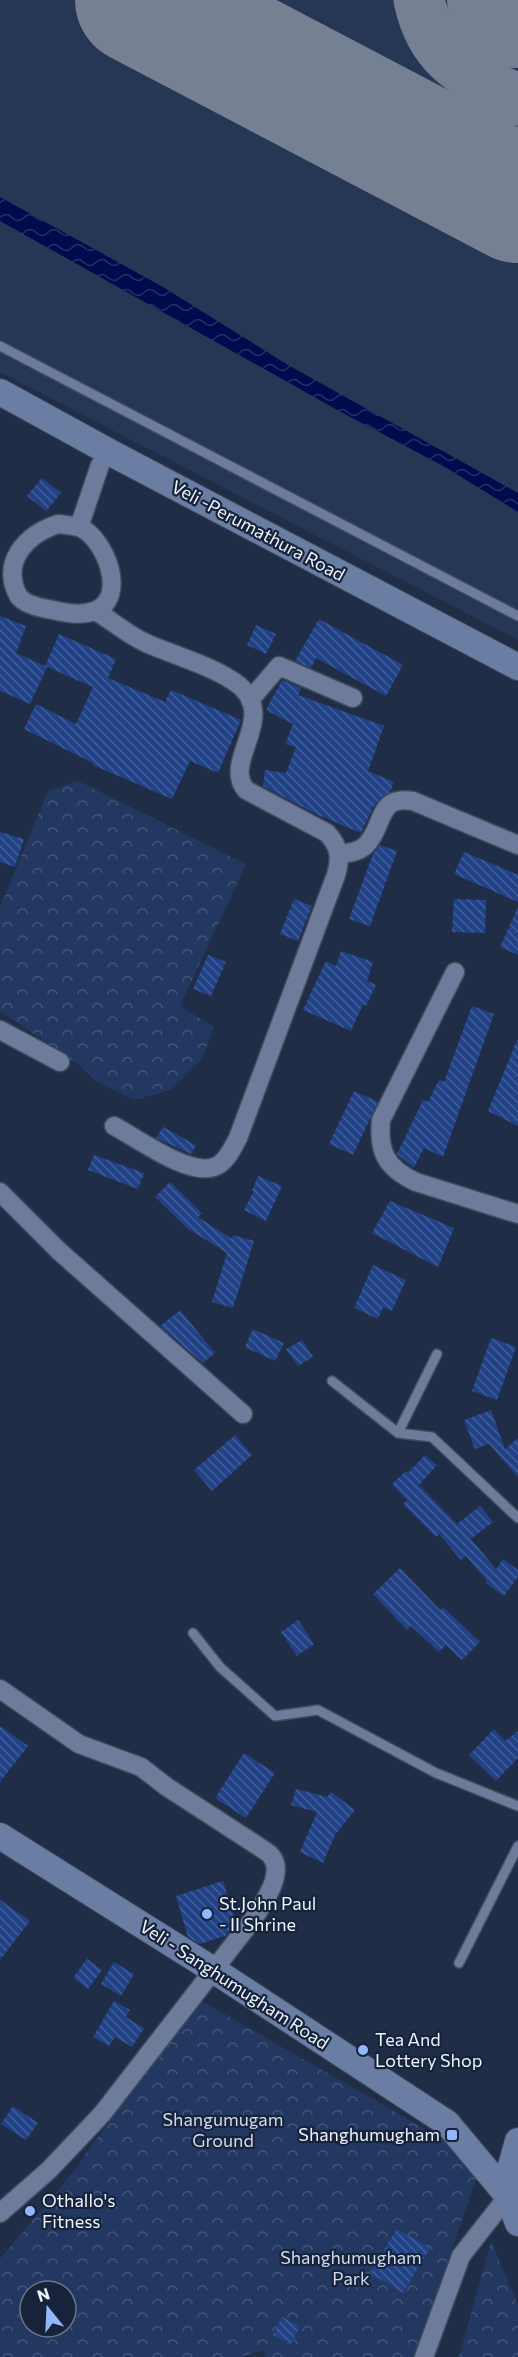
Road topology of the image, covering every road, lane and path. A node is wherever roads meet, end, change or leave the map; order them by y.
1 (0, 346) edge
2 (0, 392) edge
3 (0, 410) edge
4 (100, 465) junction
5 (79, 527) junction
6 (3, 575) edge
7 (96, 611) junction
8 (518, 616) edge
9 (518, 667) edge
10 (518, 683) edge
11 (353, 698) dead end
12 (250, 700) junction
13 (518, 844) edge
14 (343, 849) junction
15 (455, 972) dead end
16 (0, 1030) edge
17 (60, 1062) dead end
18 (114, 1126) dead end
19 (0, 1192) edge
20 (518, 1214) edge
21 (436, 1354) dead end
22 (332, 1381) dead end
23 (243, 1414) dead end
24 (398, 1433) junction
25 (518, 1518) edge
26 (193, 1633) dead end
27 (0, 1689) edge
28 (518, 1806) edge
29 (0, 1836) edge
30 (518, 1846) edge
31 (459, 1963) dead end
32 (215, 1971) junction
33 (518, 2141) edge
34 (513, 2194) edge
35 (0, 2213) edge
36 (518, 2223) edge
37 (424, 2357) edge

1 - 8 lane
2 - 9 main road, Veli -Perumathura Road
3 - 4 main road
4 - 5 street
4 - 10 main road
5 - 6 street
5 - 7 street
6 - 7 street
7 - 12 street
11 - 12 street
12 - 14 street
13 - 14 street
14 - 18 street
15 - 20 street
16 - 17 street
19 - 23 street
21 - 24 lane
22 - 24 lane
24 - 25 lane
26 - 28 lane
27 - 32 street
29 - 32 main road, Veli - Sanghumugham Road
30 - 31 lane
32 - 34 main road, Veli - Sanghumugham Road
32 - 35 street
33 - 34 main road
34 - 36 main road
34 - 37 street

